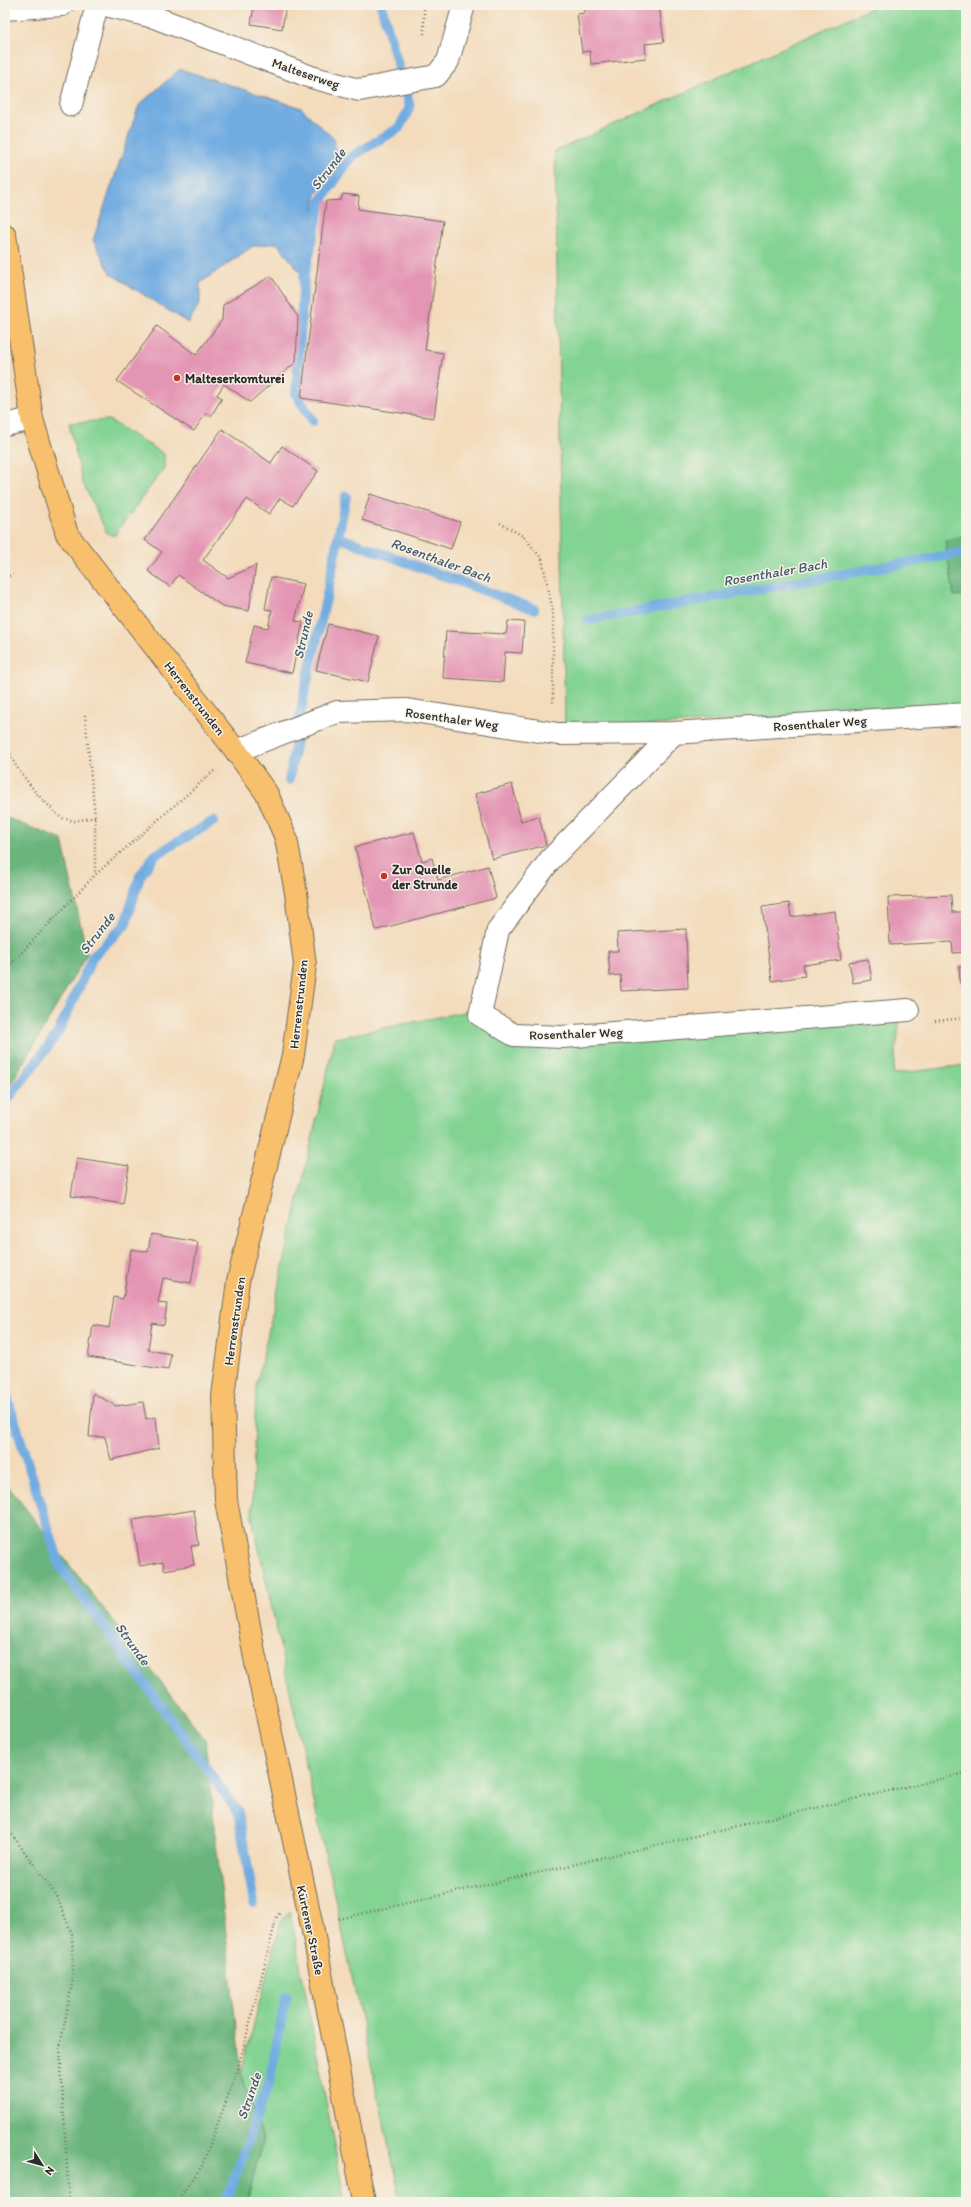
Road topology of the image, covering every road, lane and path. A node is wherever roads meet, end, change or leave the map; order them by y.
1 (62, 5) edge
2 (98, 5) edge
3 (106, 5) edge
4 (464, 5) edge
5 (5, 8) edge
6 (71, 105) dead end
7 (5, 235) edge
8 (32, 419) junction
9 (5, 425) edge
10 (500, 523) dead end
11 (13, 576) dead end
12 (5, 577) edge
13 (966, 714) edge
14 (85, 716) dead end
15 (674, 733) junction
16 (554, 734) junction
17 (5, 743) edge
18 (236, 752) junction
19 (95, 817) junction
20 (95, 875) junction
21 (11, 961) junction
22 (5, 970) edge
23 (5, 983) edge
24 (908, 1010) dead end
25 (255, 1658) joint
26 (966, 1773) edge
27 (5, 1825) edge
28 (303, 1890) junction
29 (312, 1926) junction
30 (69, 2202) edge
31 (176, 2202) edge
32 (364, 2202) edge

1 - 5 street
2 - 6 street
3 - 4 street, Malteserweg
7 - 8 main road, Herrenstrunden
8 - 9 street
8 - 18 main road, Herrenstrunden
10 - 16 path
11 - 12 path
13 - 15 street, Rosenthaler Weg
14 - 19 path
15 - 16 street, Rosenthaler Weg
15 - 24 street, Rosenthaler Weg
16 - 18 street, Rosenthaler Weg
17 - 19 path
18 - 20 path
18 - 25 main road, Herrenstrunden
19 - 20 path
20 - 21 path
21 - 22 path
21 - 23 path
25 - 28 main road, Kürtener Straße
26 - 29 path
27 - 30 path
28 - 29 main road, Kürtener Straße
28 - 31 path
29 - 32 main road, Kürtener Straße

